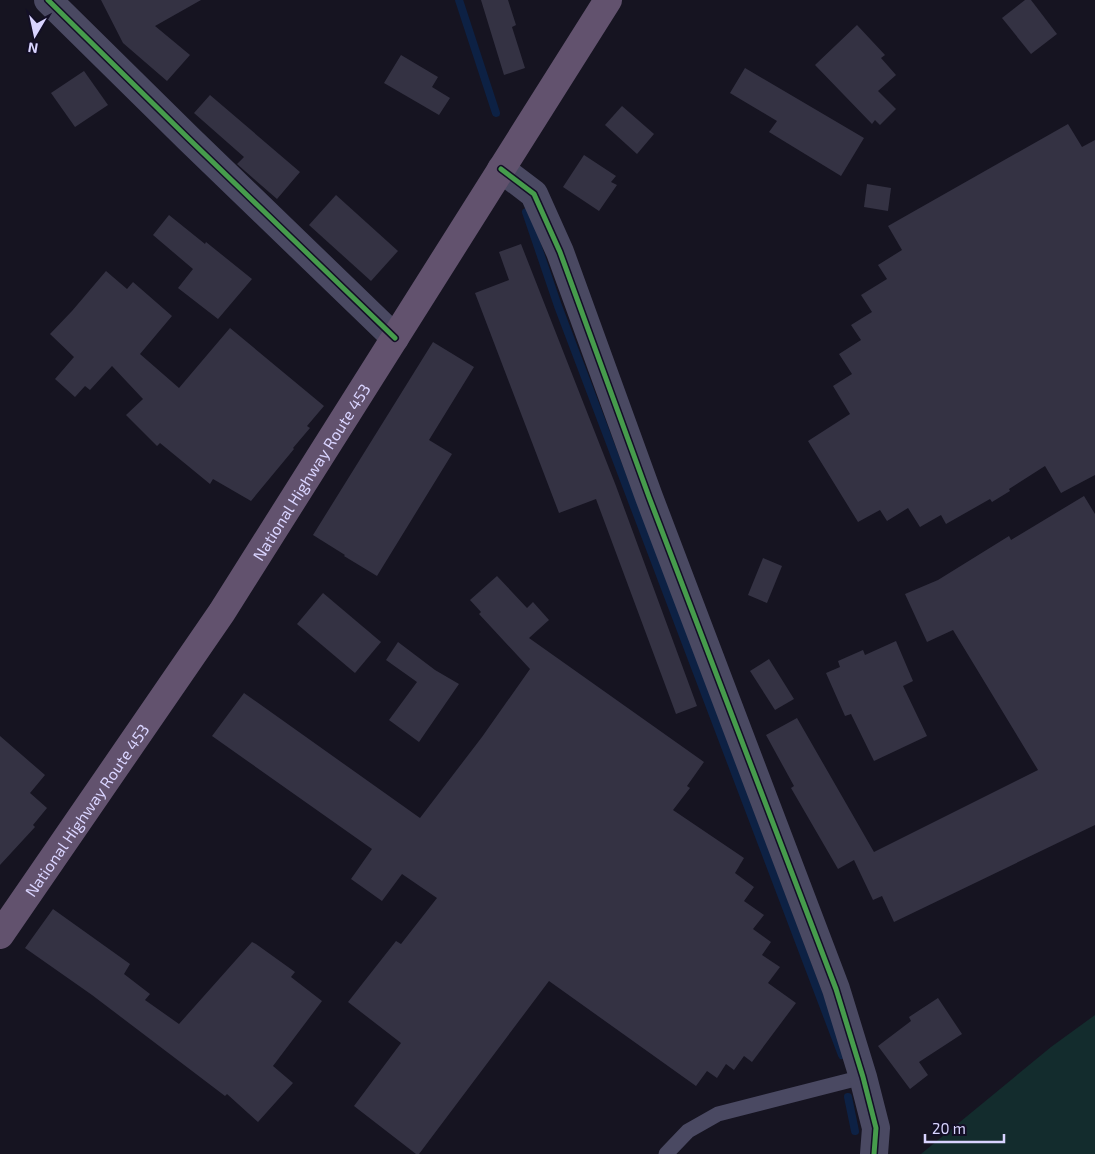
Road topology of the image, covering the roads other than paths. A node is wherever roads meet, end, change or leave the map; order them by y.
1 (48, 0) edge
2 (608, 0) edge
3 (501, 169) junction
4 (396, 338) junction
5 (0, 934) edge
6 (863, 1077) junction
7 (666, 1154) edge
8 (874, 1154) edge

1 - 4 street
2 - 3 highway, National Highway Route 453
3 - 4 highway, National Highway Route 453
3 - 6 street
4 - 5 highway, National Highway Route 453
6 - 7 lane
6 - 8 street

